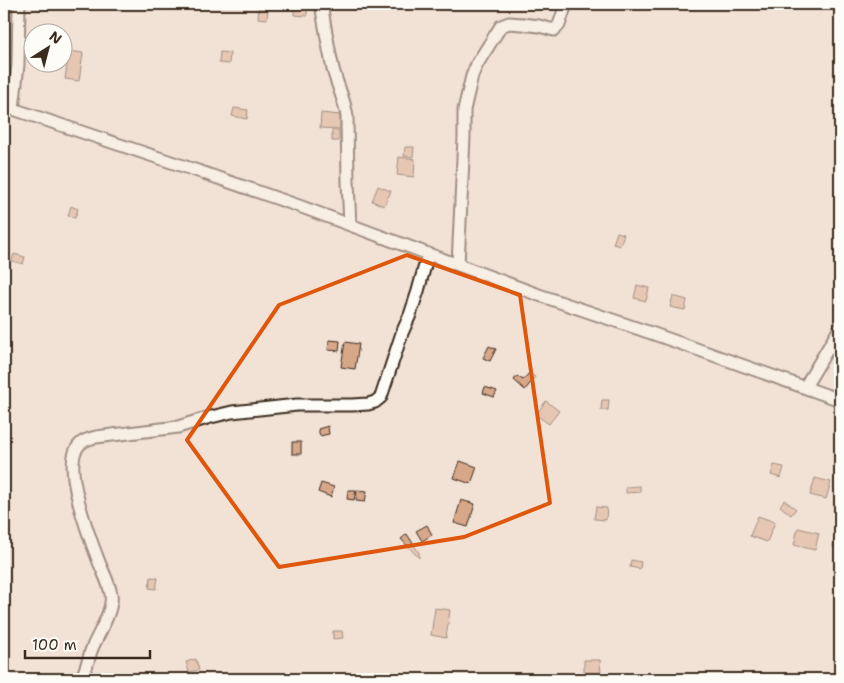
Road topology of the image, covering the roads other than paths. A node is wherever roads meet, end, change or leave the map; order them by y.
1 (19, 4) edge
2 (321, 4) edge
3 (566, 4) edge
4 (9, 108) edge
5 (350, 224) junction
6 (428, 254) junction
7 (458, 265) junction
8 (840, 328) edge
9 (805, 387) junction
10 (840, 400) edge
11 (81, 679) edge

1 - 4 street
2 - 5 street
3 - 7 street
4 - 5 street
5 - 6 street
6 - 7 street
6 - 11 street
7 - 9 street
8 - 9 street
9 - 10 street

